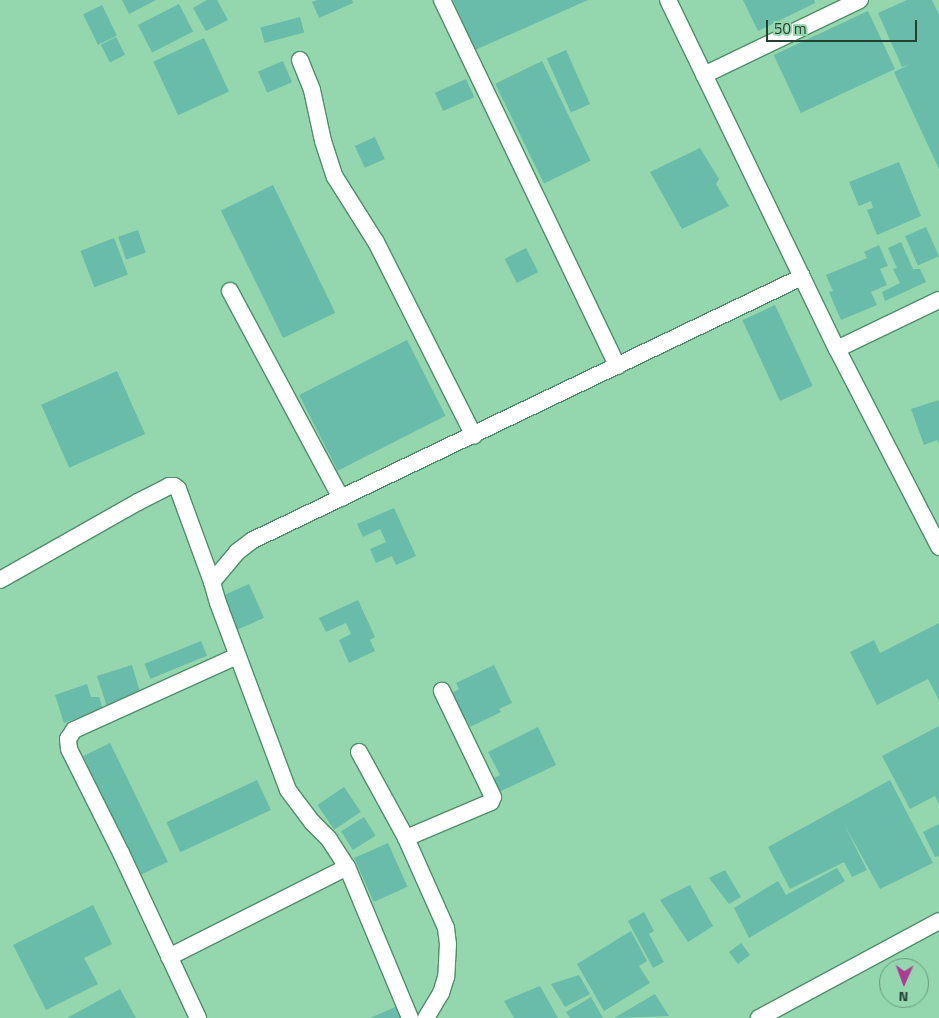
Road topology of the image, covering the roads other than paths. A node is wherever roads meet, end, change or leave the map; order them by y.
1 (442, 0) edge
2 (668, 0) edge
3 (860, 0) edge
4 (300, 60) dead end
5 (704, 75) junction
6 (802, 277) junction
7 (230, 291) dead end
8 (939, 300) edge
9 (837, 349) junction
10 (617, 366) junction
11 (474, 436) junction
12 (341, 498) junction
13 (939, 547) edge
14 (0, 580) edge
15 (212, 582) junction
16 (238, 656) junction
17 (442, 691) dead end
18 (359, 752) dead end
19 (406, 838) junction
20 (346, 867) junction
21 (939, 921) edge
22 (169, 957) junction
23 (198, 1018) edge
24 (410, 1018) edge
25 (426, 1018) edge
26 (759, 1018) edge

1 - 10 street
2 - 5 street
3 - 5 street
4 - 11 street
5 - 6 street
6 - 9 street
6 - 10 street
7 - 12 street
8 - 9 street
9 - 13 street
10 - 11 street
11 - 12 street
12 - 15 street
14 - 15 street
15 - 16 street
16 - 20 street
16 - 22 street
17 - 19 street
18 - 19 street
19 - 25 street
20 - 22 street
20 - 24 street
21 - 26 street
22 - 23 street

